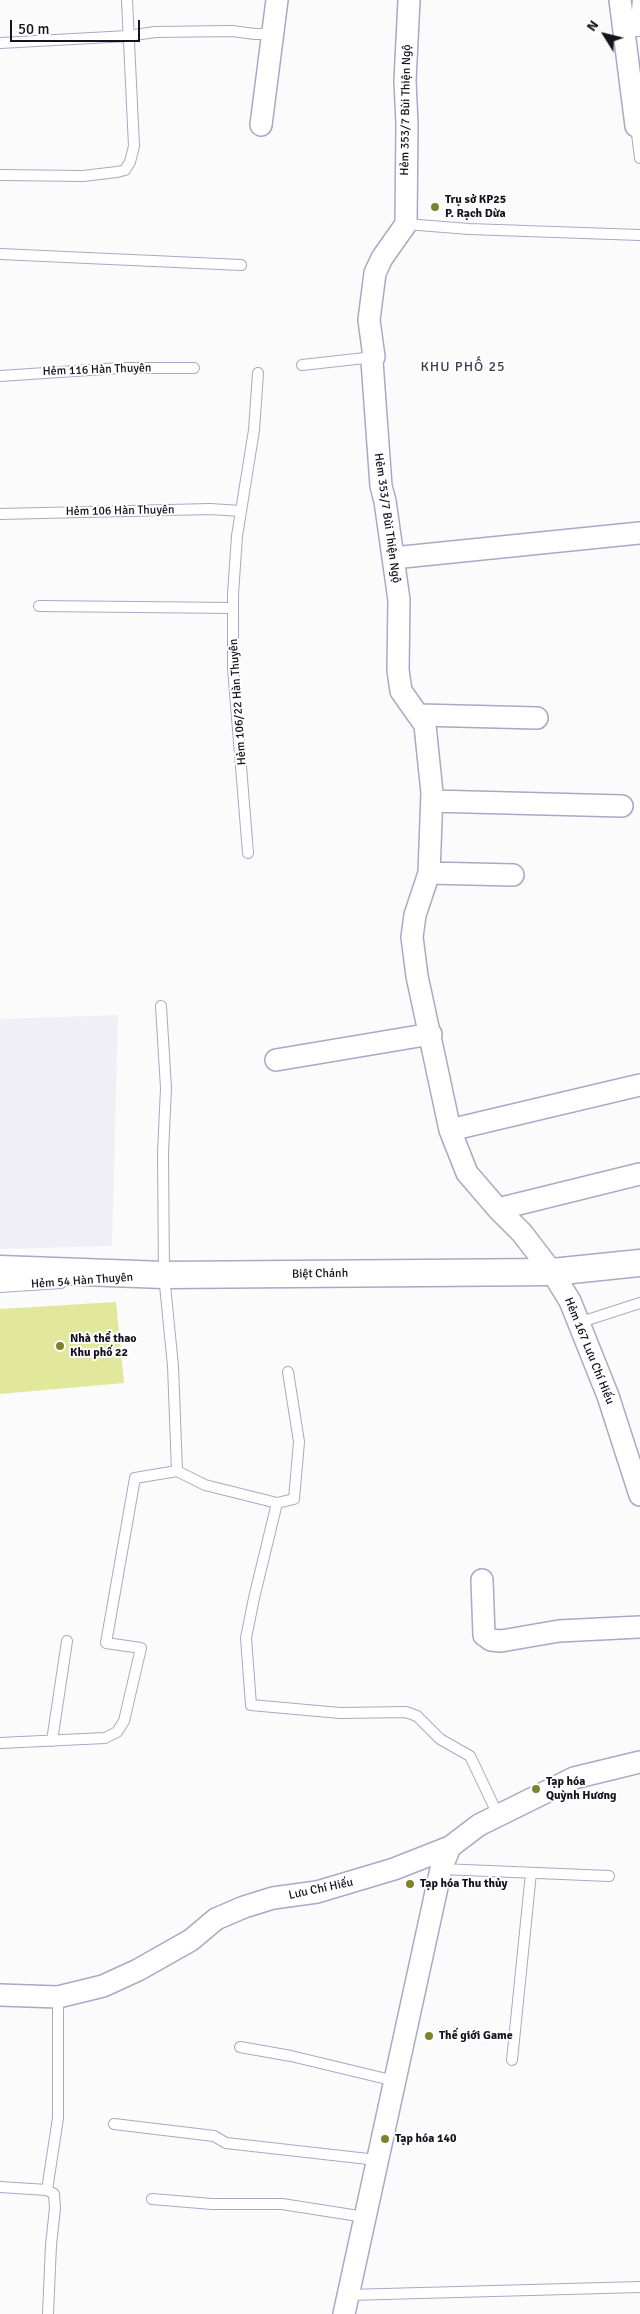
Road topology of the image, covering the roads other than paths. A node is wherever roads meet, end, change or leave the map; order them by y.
1 (127, 0) edge
2 (277, 0) edge
3 (409, 0) edge
4 (620, 0) edge
5 (638, 0) edge
6 (640, 31) edge
7 (274, 34) junction
8 (128, 36) junction
9 (0, 43) edge
10 (261, 125) dead end
11 (636, 126) joint
12 (640, 158) edge
13 (0, 175) edge
14 (406, 224) junction
15 (640, 235) edge
16 (0, 254) edge
17 (241, 265) dead end
18 (374, 357) junction
19 (302, 365) dead end
20 (194, 368) dead end
21 (258, 373) dead end
22 (0, 376) edge
23 (241, 511) junction
24 (0, 514) edge
25 (640, 533) edge
26 (393, 558) junction
27 (39, 606) dead end
28 (233, 608) junction
29 (419, 715) junction
30 (537, 718) dead end
31 (432, 801) junction
32 (622, 806) dead end
33 (248, 853) dead end
34 (429, 873) junction
35 (513, 875) dead end
36 (161, 1006) dead end
37 (431, 1034) junction
38 (276, 1060) dead end
39 (640, 1085) edge
40 (450, 1130) junction
41 (640, 1174) edge
42 (498, 1209) junction
43 (640, 1263) edge
44 (0, 1269) edge
45 (552, 1272) junction
46 (164, 1275) junction
47 (0, 1287) edge
48 (640, 1304) edge
49 (578, 1323) junction
50 (288, 1372) dead end
51 (631, 1434) edge
52 (177, 1471) junction
53 (640, 1495) edge
54 (277, 1503) junction
55 (482, 1580) dead end
56 (640, 1627) edge
57 (67, 1641) dead end
58 (52, 1741) junction
59 (0, 1743) edge
60 (640, 1762) edge
61 (498, 1815) junction
62 (450, 1847) junction
63 (441, 1869) junction
64 (531, 1873) junction
65 (609, 1876) dead end
66 (0, 1995) edge
67 (58, 1997) junction
68 (240, 2047) dead end
69 (512, 2060) dead end
70 (395, 2081) junction
71 (114, 2124) dead end
72 (378, 2160) junction
73 (0, 2187) edge
74 (48, 2190) junction
75 (152, 2199) dead end
76 (365, 2217) junction
77 (640, 2287) edge
78 (346, 2304) edge
79 (48, 2314) edge

1 - 8 lane
2 - 7 street
3 - 14 street, Hẻm 353/7 Bùi Thiện Ngộ
4 - 11 street
5 - 6 lane
7 - 8 lane
7 - 10 street
8 - 9 lane
8 - 13 lane
11 - 12 lane
14 - 15 lane
14 - 18 street, Hẻm 353/7 Bùi Thiện Ngộ
16 - 17 lane
18 - 19 lane
18 - 26 street, Hẻm 353/7 Bùi Thiện Ngộ
20 - 22 lane, Hẻm 116 Hàn Thuyên
21 - 23 lane, Hẻm 106/22 Hàn Thuyên
23 - 24 lane, Hẻm 106 Hàn Thuyên
23 - 28 lane, Hẻm 106/22 Hàn Thuyên
25 - 26 street
26 - 29 street, Hẻm 353/7 Bùi Thiện Ngộ
27 - 28 lane
28 - 33 lane, Hẻm 106/22 Hàn Thuyên
29 - 30 street
29 - 31 street, Hẻm 353/7 Bùi Thiện Ngộ
31 - 32 street
31 - 34 street, Hẻm 353/7 Bùi Thiện Ngộ
34 - 35 street
34 - 37 street, Hẻm 353/7 Bùi Thiện Ngộ
36 - 46 lane
37 - 38 street
37 - 40 street, Hẻm 167 Lưu Chí Hiếu
39 - 40 street
40 - 42 street, Hẻm 167 Lưu Chí Hiếu
41 - 42 street
42 - 45 street, Hẻm 167 Lưu Chí Hiếu
43 - 45 street, Biệt Chánh
44 - 46 street, Biệt Chánh
45 - 46 street, Biệt Chánh
45 - 49 street, Hẻm 167 Lưu Chí Hiếu
46 - 47 lane, Hẻm 54 Hàn Thuyên
46 - 52 lane
48 - 49 lane
49 - 51 street, Hẻm 167 Lưu Chí Hiếu
50 - 54 lane
51 - 53 street, Hẻm 167 Lưu Chí Hiếu
52 - 54 lane
52 - 58 lane
54 - 61 lane
55 - 56 street
57 - 58 lane
58 - 59 lane
60 - 61 street, Lưu Chí Hiếu
61 - 62 street, Lưu Chí Hiếu
62 - 63 street
62 - 67 street, Lưu Chí Hiếu
63 - 64 lane
63 - 70 street
64 - 65 lane
64 - 69 lane
66 - 67 street, Lưu Chí Hiếu
67 - 74 lane
68 - 70 lane
70 - 72 street
71 - 72 lane
72 - 76 street
73 - 74 lane
74 - 79 lane
75 - 76 lane
76 - 78 street
77 - 78 lane

